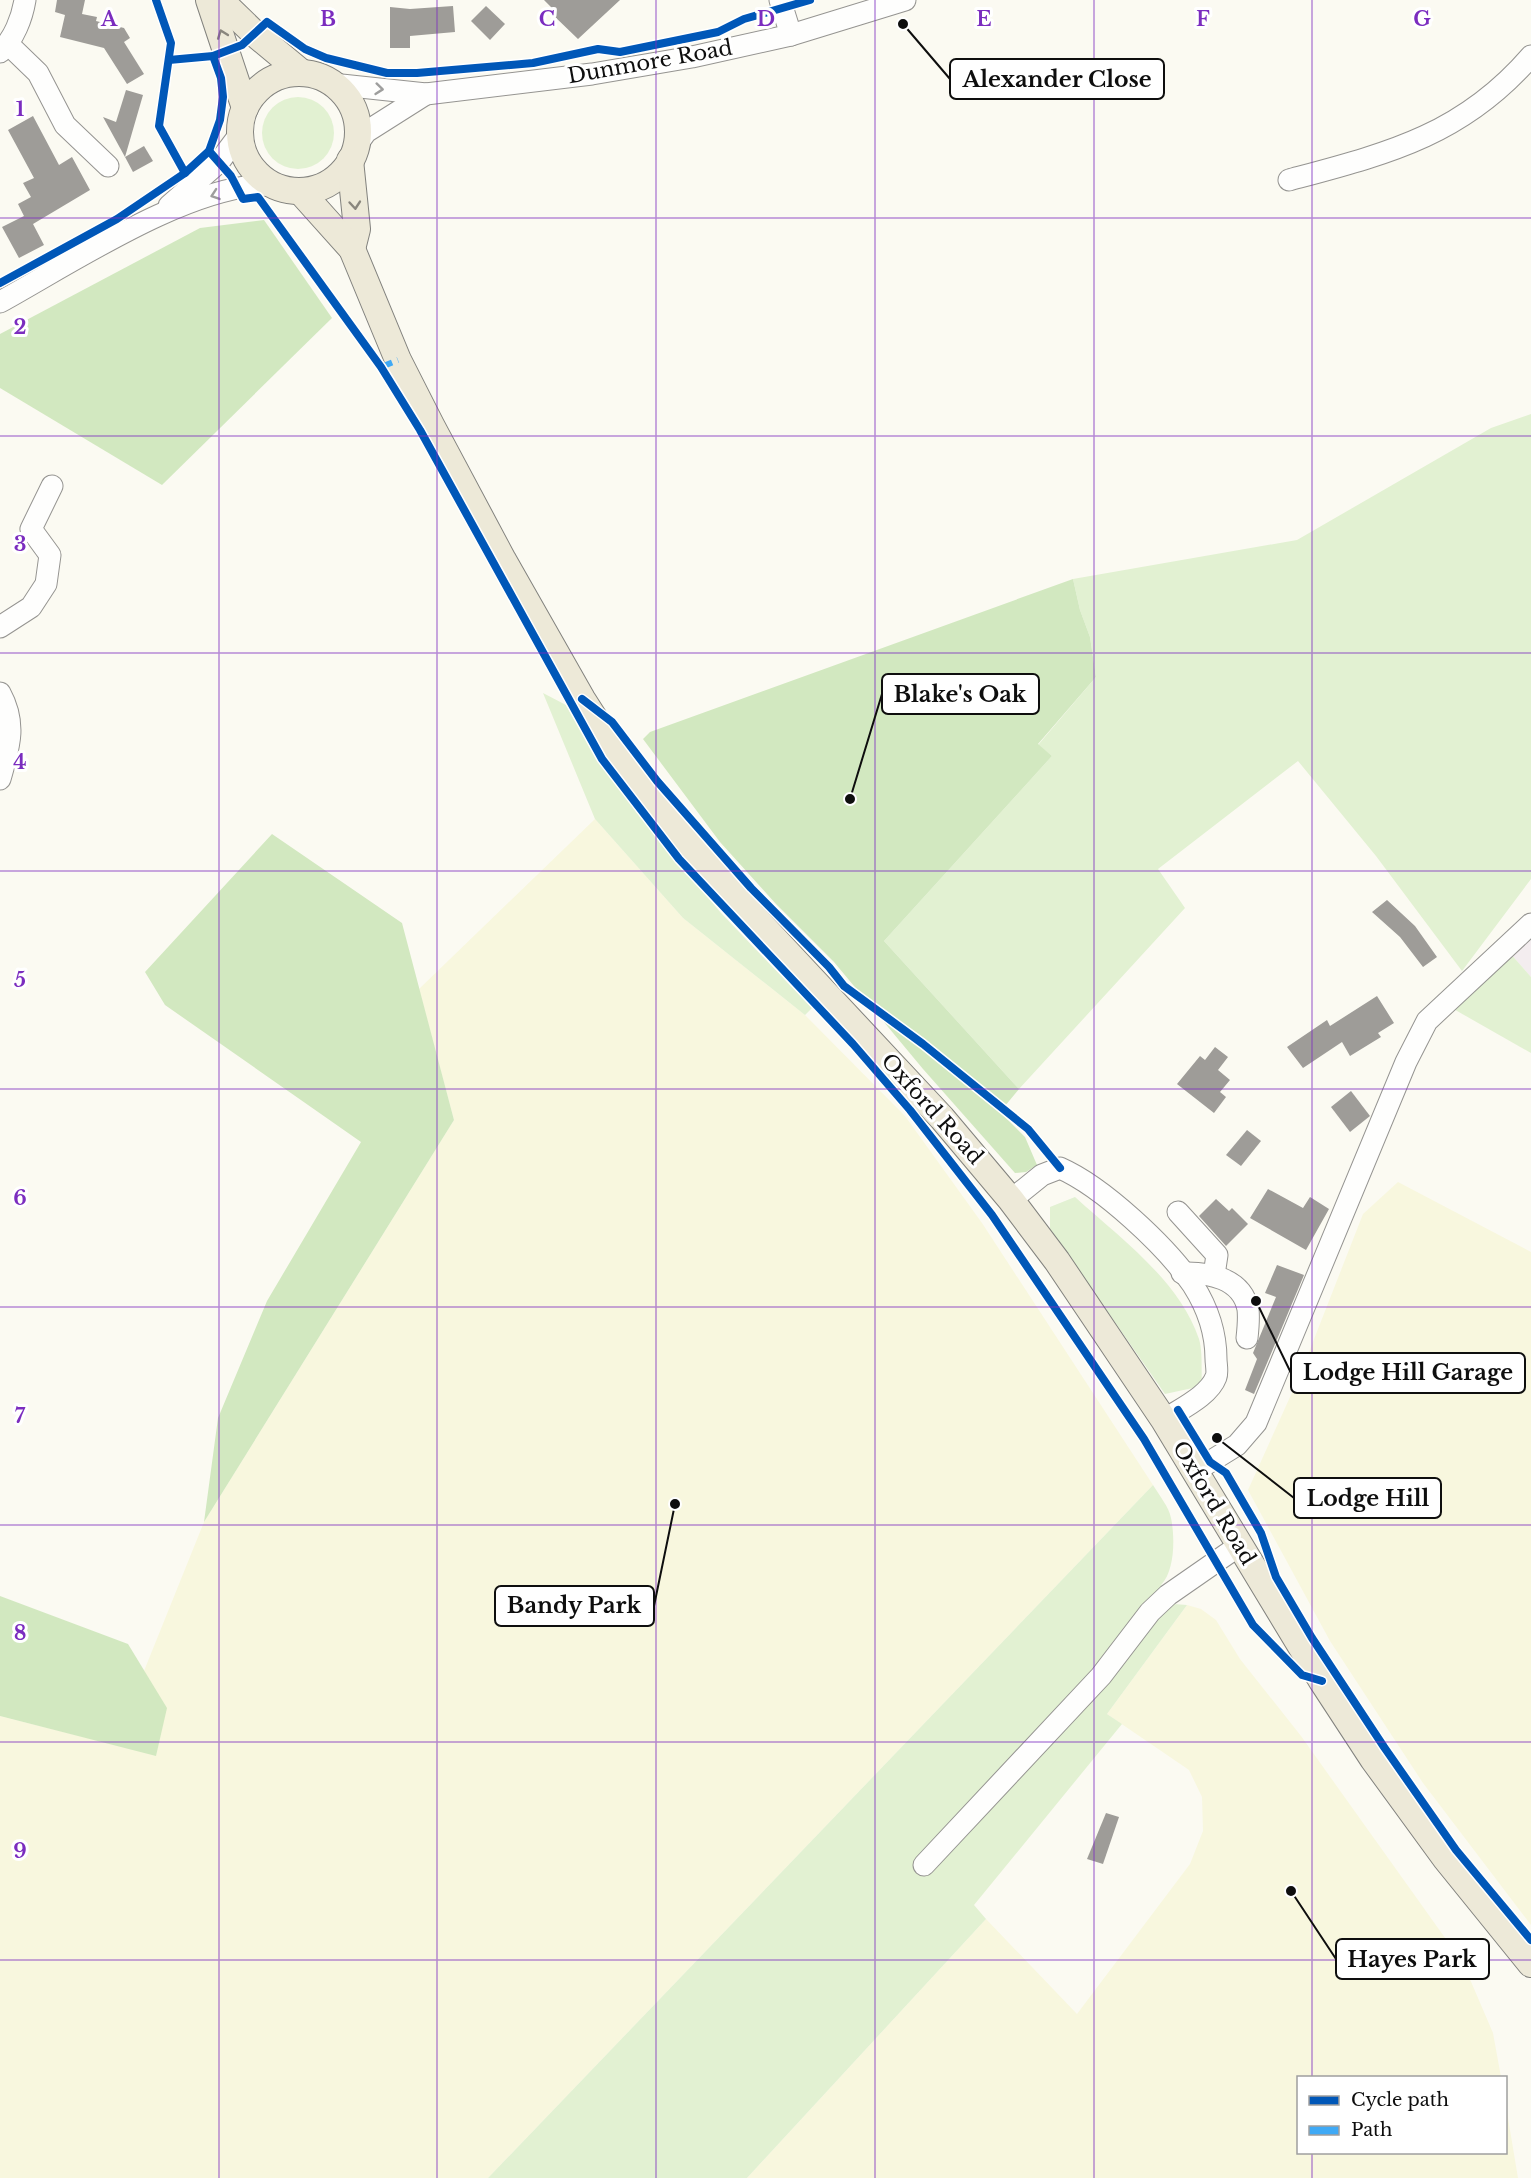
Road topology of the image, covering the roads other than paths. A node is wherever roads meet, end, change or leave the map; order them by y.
1 (25, 0) edge
2 (209, 0) edge
3 (220, 0) edge
4 (780, 0) edge
5 (905, 0) edge
6 (791, 35) junction
7 (4, 48) edge
8 (1531, 56) edge
9 (302, 73) junction
10 (332, 84) junction
11 (426, 94) junction
12 (245, 108) junction
13 (240, 134) junction
14 (353, 153) junction
15 (108, 166) dead end
16 (1289, 180) dead end
17 (272, 185) junction
18 (300, 191) junction
19 (159, 214) junction
20 (352, 249) junction
21 (0, 302) edge
22 (52, 486) dead end
23 (0, 627) edge
24 (0, 693) edge
25 (0, 779) edge
26 (1526, 937) edge
27 (1011, 1200) junction
28 (1178, 1212) dead end
29 (1182, 1273) junction
30 (1214, 1275) junction
31 (1247, 1338) dead end
32 (1164, 1420) junction
33 (1195, 1472) junction
34 (1240, 1545) junction
35 (924, 1865) dead end
36 (1531, 1964) edge

1 - 7 street
12 -> 2 main road
3 - 9 main road
4 - 6 street
5 - 6 street, Dunmore Road
6 - 11 street, Dunmore Road
7 - 15 street
8 - 16 street
9 - 10 main road
9 - 12 main road
10 -> 11 street, Dunmore Road
10 - 14 main road
11 - 14 street, Dunmore Road
12 - 13 main road
13 - 17 main road
13 - 19 street
14 - 18 main road
14 -> 20 main road
17 - 18 main road
17 -> 19 street
18 - 20 main road, Oxford Road
19 - 21 street
20 - 27 main road, Oxford Road
22 - 23 street
24 - 25 street
26 - 33 street
27 - 29 street
27 - 32 main road, Oxford Road
28 - 30 street
29 - 30 street
29 - 32 street
30 - 31 street
32 - 33 main road, Oxford Road
33 - 34 main road, Oxford Road
34 - 35 street
34 - 36 main road, Oxford Road

